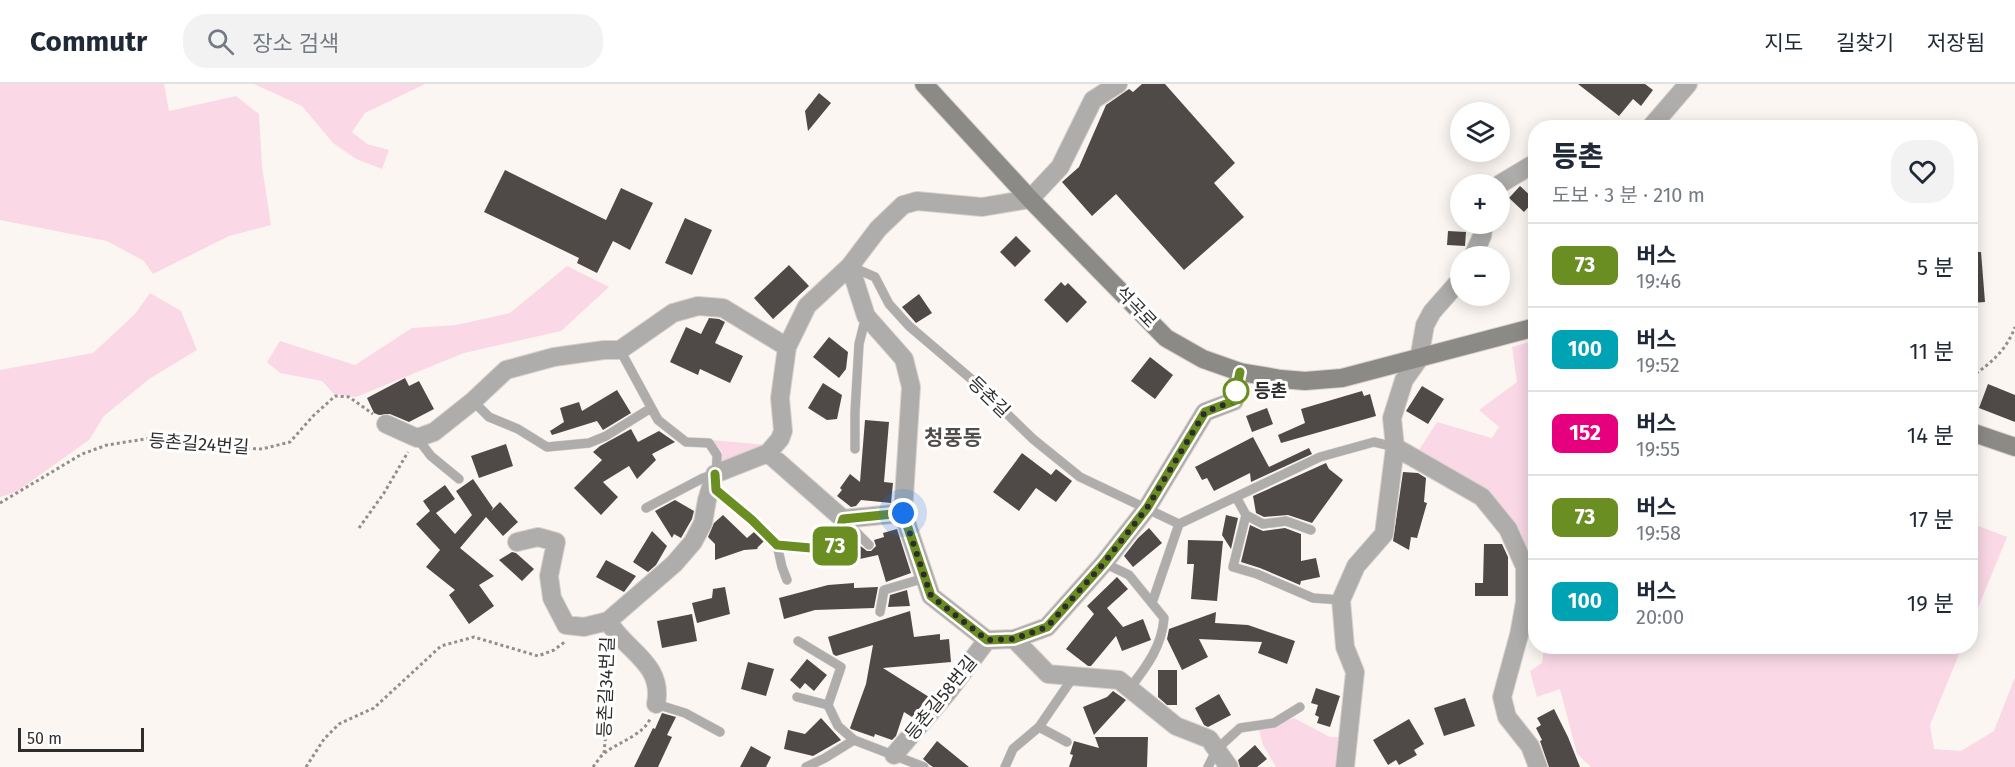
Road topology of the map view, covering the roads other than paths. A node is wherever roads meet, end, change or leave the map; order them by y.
1 (924, 84) edge
2 (1118, 84) edge
3 (1688, 84) edge
4 (1657, 120) edge
5 (1528, 167) edge
6 (1510, 178) edge
7 (1030, 199) junction
8 (850, 266) junction
9 (1450, 292) edge
10 (866, 316) junction
11 (1528, 329) edge
12 (787, 347) junction
13 (620, 350) junction
14 (1419, 359) junction
15 (1240, 372) junction
16 (473, 401) junction
17 (651, 408) junction
18 (386, 424) road end
19 (1978, 434) edge
20 (417, 438) junction
21 (1395, 447) junction
22 (2015, 447) edge
23 (855, 449) dead end
24 (768, 453) junction
25 (715, 474) junction
26 (459, 479) dead end
27 (1236, 497) junction
28 (646, 508) dead end
29 (1147, 508) junction
30 (903, 513) junction
31 (1246, 515) junction
32 (843, 519) junction
33 (1179, 524) junction
34 (1311, 530) dead end
35 (517, 542) dead end
36 (777, 545) junction
37 (869, 545) dead end
38 (1104, 563) junction
39 (925, 578) junction
40 (787, 580) dead end
41 (1341, 600) junction
42 (1152, 603) junction
43 (880, 612) dead end
44 (608, 621) junction
45 (1014, 639) junction
46 (987, 640) junction
47 (798, 641) dead end
48 (1074, 676) junction
49 (1130, 688) junction
50 (797, 697) dead end
51 (656, 704) joint
52 (828, 705) junction
53 (1300, 707) dead end
54 (1039, 727) junction
55 (720, 732) dead end
56 (854, 740) junction
57 (1067, 742) dead end
58 (1217, 749) junction
59 (894, 756) junction
60 (806, 767) edge
61 (924, 767) edge
62 (1005, 767) edge
63 (1208, 767) edge
64 (1230, 767) edge
65 (1345, 767) edge
66 (1538, 767) edge

1 - 7 street, 석곡로
2 - 7 street
3 - 4 street
5 - 6 street
7 - 8 street
7 - 15 street, 석곡로
8 - 10 street
8 - 12 street
8 - 29 lane, 등촌길
9 - 14 street
10 - 23 lane
10 - 30 street
11 - 14 street, 석곡로
12 - 13 street
12 - 24 street
13 - 16 street
13 - 17 lane
14 - 15 street, 석곡로
14 - 21 street
15 - 29 street
16 - 17 lane
16 - 20 street
17 - 25 lane
18 - 20 street
19 - 22 street
20 - 26 lane
21 - 27 lane
21 - 41 street
21 - 66 street
24 - 25 street
24 - 32 street
25 - 28 lane
25 - 36 lane
25 - 44 street, 등촌길34번길
27 - 31 lane
27 - 33 lane
29 - 33 lane, 등촌길
29 - 38 street
30 - 32 street
30 - 39 street
31 - 34 lane
31 - 41 lane
32 - 36 lane
32 - 37 lane
33 - 42 lane
35 - 44 street, 등촌길34번길
36 - 40 lane
38 - 42 lane
38 - 45 street
39 - 43 lane
39 - 46 street
41 - 65 street
42 - 49 lane
44 - 51 street, 등촌길34번길
45 - 46 street
45 - 48 street
46 - 59 street, 등촌길58번길
47 - 52 lane
48 - 49 street
48 - 54 lane
49 - 58 street
50 - 52 lane
51 - 55 lane
52 - 56 lane, 등촌길58번길
53 - 58 lane
54 - 57 lane
54 - 62 lane
56 - 59 lane, 등촌길58번길
56 - 60 lane
58 - 63 lane
58 - 64 street
59 - 61 lane, 등촌길58번길

